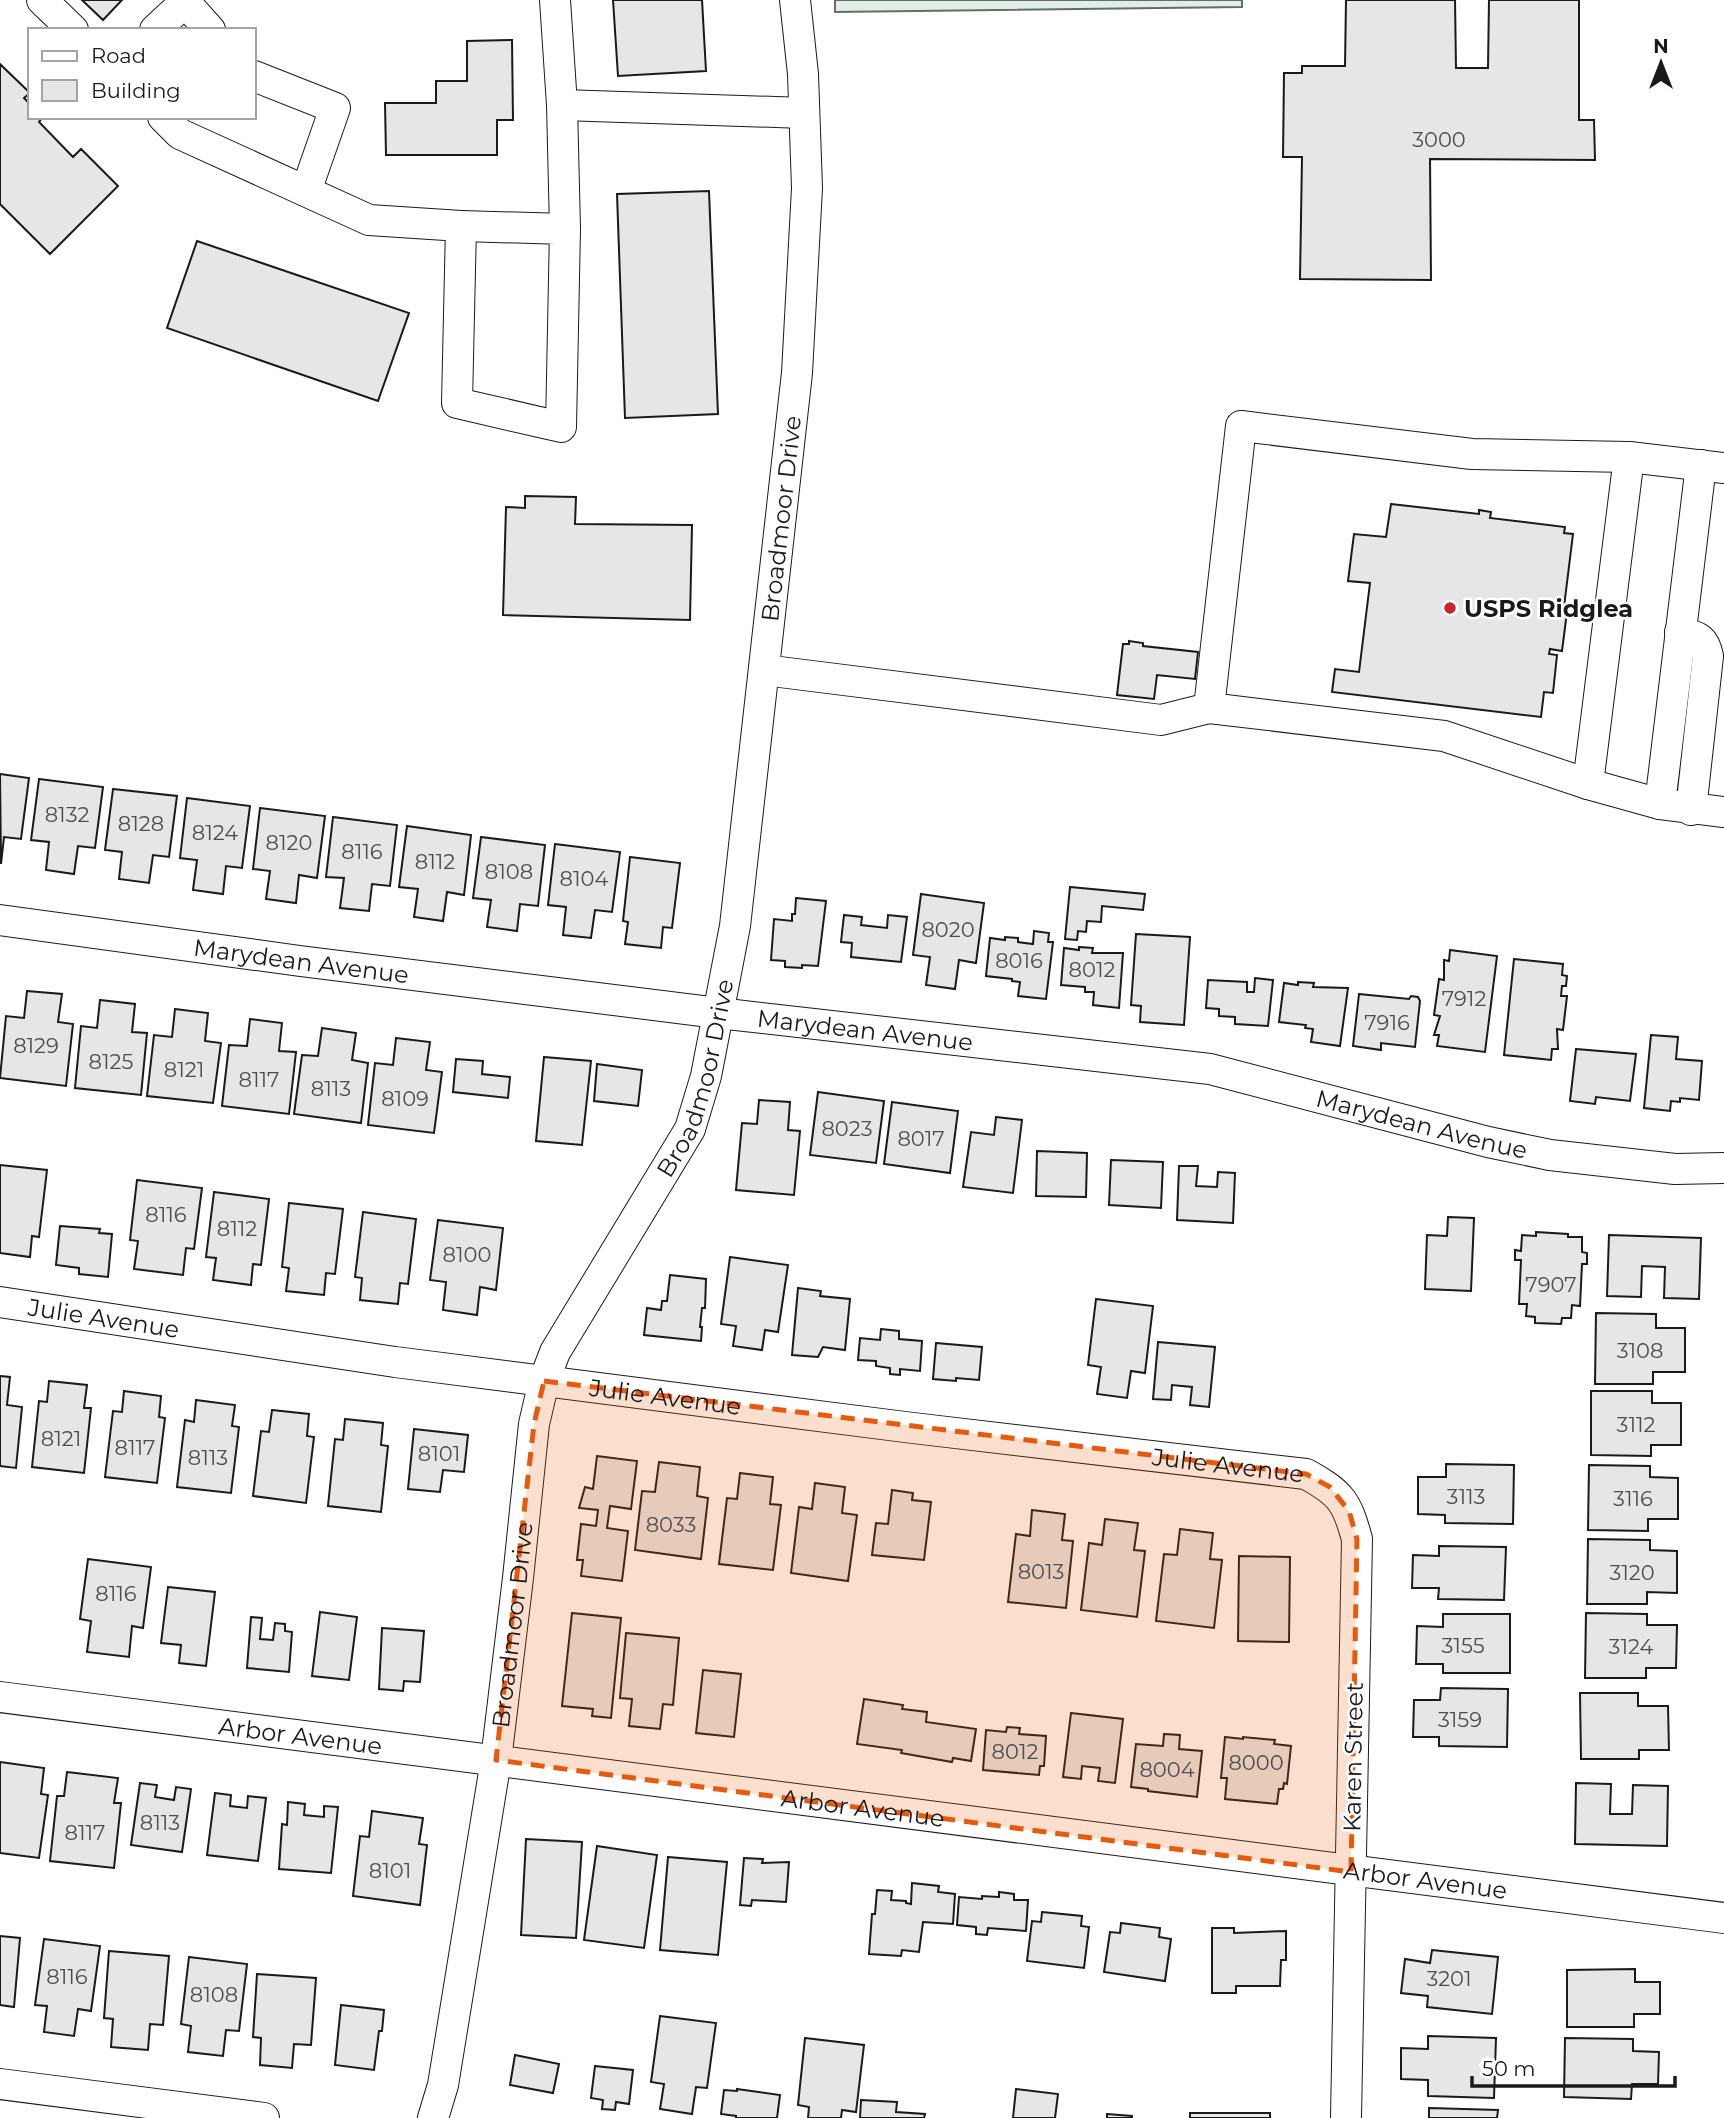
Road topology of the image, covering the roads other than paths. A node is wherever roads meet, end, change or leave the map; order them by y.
1 (42, 0) edge
2 (555, 0) edge
3 (795, 0) edge
4 (71, 28) edge
5 (157, 28) edge
6 (208, 28) edge
7 (256, 77) edge
8 (562, 105) junction
9 (804, 113) junction
10 (165, 119) edge
11 (306, 191) junction
12 (461, 226) junction
13 (565, 229) junction
14 (1629, 457) junction
15 (1712, 466) edge
16 (1680, 632) junction
17 (764, 670) junction
18 (1209, 708) junction
19 (1588, 784) junction
20 (1660, 804) junction
21 (1691, 810) junction
22 (1724, 812) edge
23 (0, 920) edge
24 (718, 1013) junction
25 (1724, 1168) edge
26 (0, 1302) edge
27 (544, 1381) junction
28 (1330, 1487) joint
29 (0, 1697) edge
30 (496, 1760) junction
31 (1351, 1872) junction
32 (1724, 1918) edge
33 (0, 2084) edge
34 (264, 2118) edge
35 (433, 2118) edge
36 (1346, 2118) edge

1 - 4 street
2 - 8 street
3 - 9 street, Broadmoor Drive
5 - 6 street
7 - 11 street
8 - 9 street
8 - 13 street
9 - 17 street, Broadmoor Drive
10 - 11 street
11 - 12 street
12 - 13 street
12 - 13 street
14 - 15 street
14 - 18 street
14 - 19 street
15 - 16 street
16 - 20 street
16 - 21 street
17 - 18 street
17 - 24 street, Broadmoor Drive
18 - 19 street
19 - 20 street
20 - 21 street
21 - 22 street
23 - 24 street, Marydean Avenue
24 - 25 street, Marydean Avenue
24 - 27 street, Broadmoor Drive
26 - 27 street, Julie Avenue
27 - 28 street, Julie Avenue
27 - 30 street, Broadmoor Drive
28 - 31 street, Karen Street
29 - 30 street, Arbor Avenue
30 - 31 street, Arbor Avenue
30 - 35 street, Broadmoor Drive
31 - 32 street, Arbor Avenue
31 - 36 street, Karen Street
33 - 34 street

